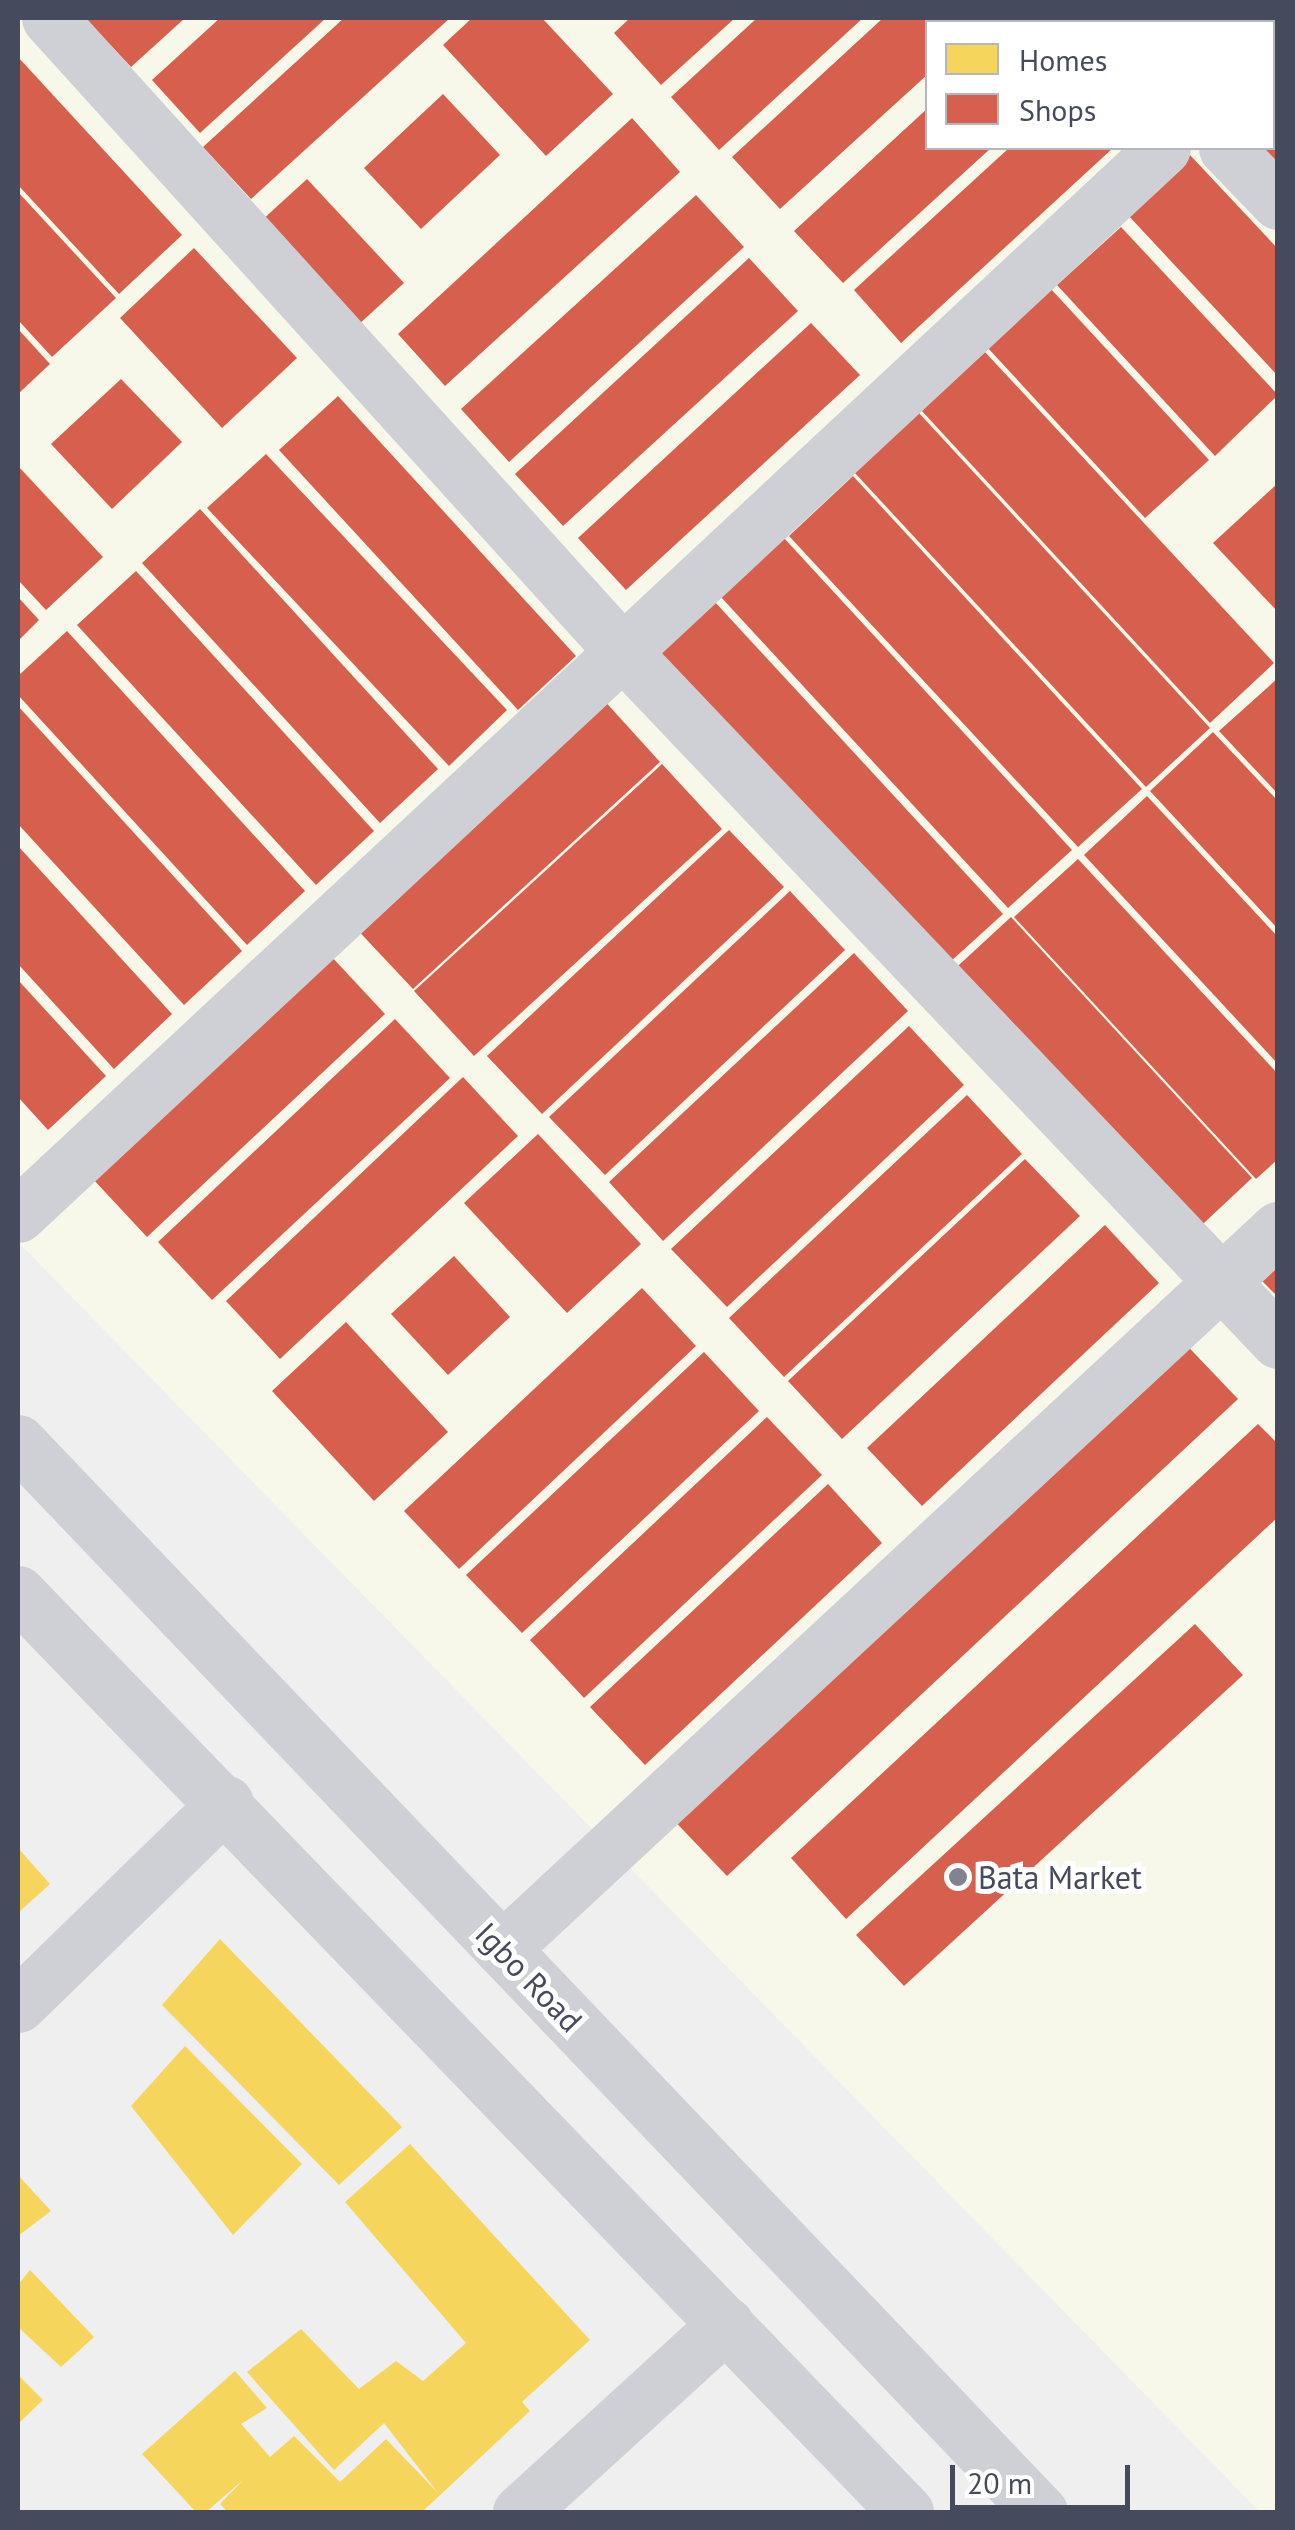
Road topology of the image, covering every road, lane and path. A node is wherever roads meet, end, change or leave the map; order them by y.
1 (26, 18) edge
2 (49, 18) edge
3 (18, 26) edge
4 (1161, 150) edge
5 (1228, 150) edge
6 (1278, 202) edge
7 (622, 651) junction
8 (18, 1214) edge
9 (1278, 1229) edge
10 (1222, 1281) junction
11 (1278, 1341) edge
12 (18, 1442) edge
13 (18, 1593) edge
14 (226, 1803) junction
15 (502, 1949) junction
16 (18, 2005) edge
17 (726, 2324) junction
18 (520, 2512) edge
19 (906, 2512) edge
20 (1040, 2512) edge

1 - 3 street
2 - 7 street
4 - 7 street
5 - 6 street
7 - 8 street
7 - 10 street
9 - 10 street
10 - 11 street
10 - 15 street
12 - 15 street, Igbo Road
13 - 14 street
14 - 16 street
14 - 17 street
15 - 20 street, Igbo Road
17 - 18 street
17 - 19 street

